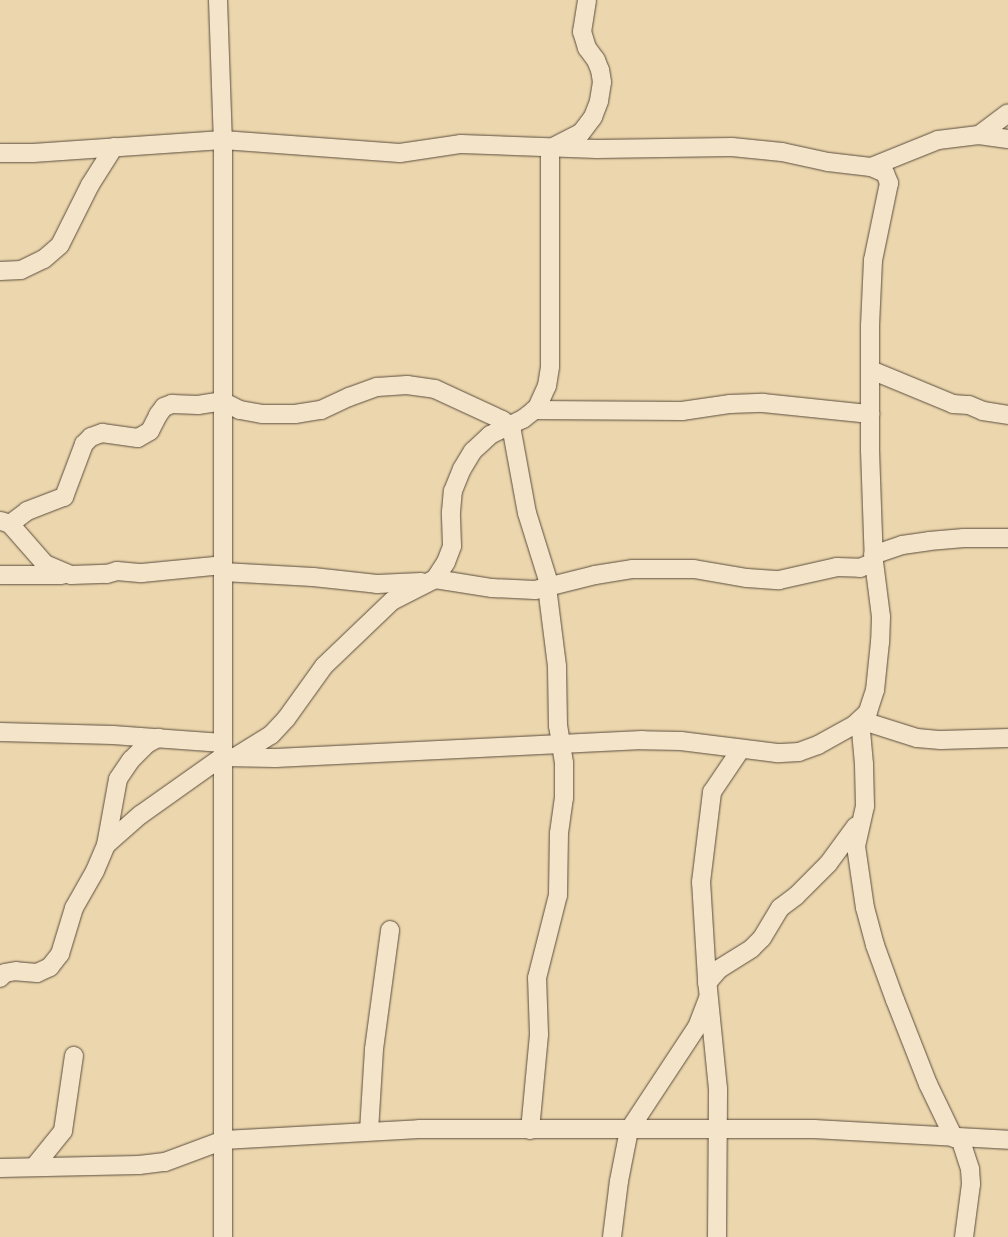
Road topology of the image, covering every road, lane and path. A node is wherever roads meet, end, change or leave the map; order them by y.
1 (218, 0) edge
2 (587, 0) edge
3 (1008, 113) edge
4 (979, 136) junction
5 (1008, 139) edge
6 (223, 140) junction
7 (114, 148) junction
8 (550, 148) junction
9 (0, 153) edge
10 (872, 167) junction
11 (0, 271) edge
12 (871, 370) junction
13 (222, 401) junction
14 (534, 410) junction
15 (870, 414) junction
16 (1008, 415) edge
17 (511, 426) junction
18 (5, 522) edge
19 (1008, 538) edge
20 (873, 559) junction
21 (223, 569) junction
22 (72, 574) junction
23 (0, 575) edge
24 (432, 580) junction
25 (549, 587) junction
26 (860, 720) junction
27 (0, 732) edge
28 (158, 738) junction
29 (1008, 738) edge
30 (562, 744) junction
31 (741, 749) junction
32 (227, 752) junction
33 (862, 818) junction
34 (106, 845) junction
35 (390, 930) dead end
36 (0, 978) edge
37 (708, 989) junction
38 (74, 1056) dead end
39 (718, 1127) junction
40 (530, 1130) junction
41 (629, 1130) junction
42 (369, 1131) junction
43 (957, 1138) junction
44 (224, 1140) junction
45 (1008, 1140) edge
46 (34, 1167) junction
47 (0, 1168) edge
48 (223, 1237) edge
49 (612, 1237) edge
50 (717, 1237) edge
51 (964, 1237) edge

1 - 6 street
2 - 8 street
3 - 4 street
4 - 5 street
4 - 10 street
6 - 7 street
6 - 8 street
6 - 13 street
7 - 9 street
7 - 11 street
8 - 10 street
8 - 14 street
10 - 12 street
12 - 15 street
12 - 16 street
13 - 17 street
13 - 18 street
13 - 21 street
14 - 15 street
14 - 17 street
15 - 20 street
17 - 24 street
17 - 25 street
18 - 22 street
19 - 20 street
20 - 25 street
20 - 26 street
21 - 22 street
21 - 24 street
21 - 32 street
22 - 23 street
24 - 25 street
24 - 32 street
25 - 30 street
26 - 29 street
26 - 31 street
26 - 33 street
27 - 28 street
28 - 32 street
28 - 34 street
30 - 31 street
30 - 32 street
30 - 40 street
31 - 37 street
32 - 34 street
32 - 44 street
33 - 37 street
33 - 43 street
34 - 36 street
35 - 42 street
37 - 39 street
37 - 41 street
38 - 46 street
39 - 41 street
39 - 43 street
39 - 50 street
40 - 41 street
40 - 42 street
41 - 49 street
42 - 44 street
43 - 45 street
43 - 51 street
44 - 46 street
44 - 48 street
46 - 47 street

